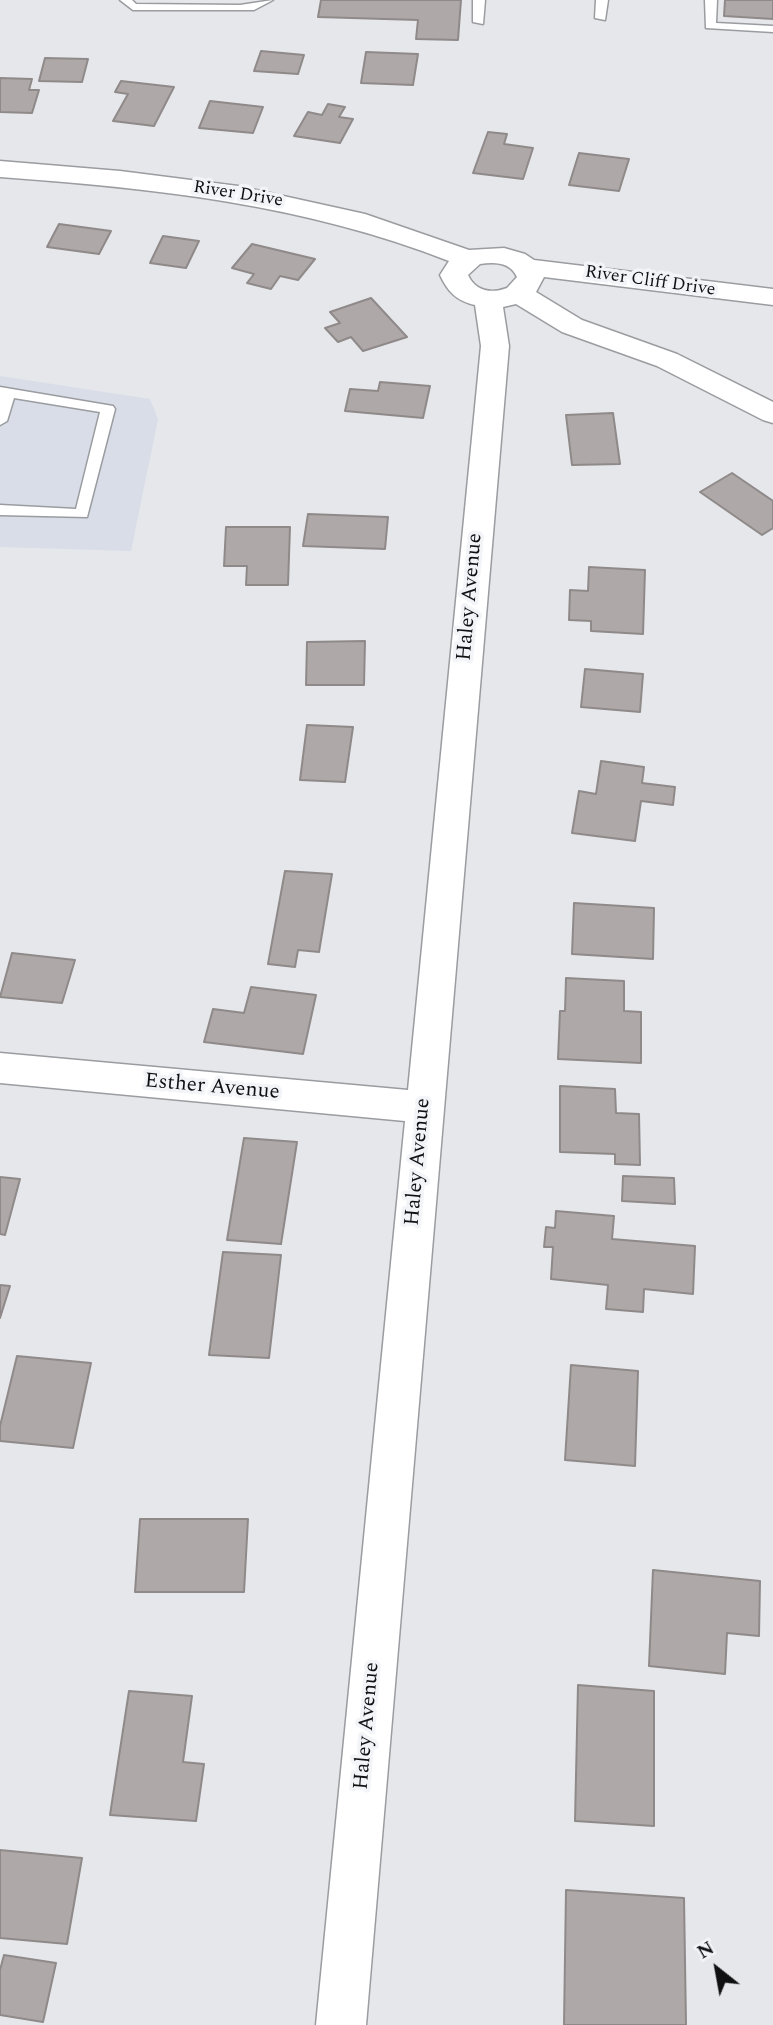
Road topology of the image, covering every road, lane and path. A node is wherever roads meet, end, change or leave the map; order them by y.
1 (126, 0) edge
2 (267, 0) edge
3 (480, 0) edge
4 (602, 0) edge
5 (711, 0) edge
6 (601, 18) dead end
7 (479, 22) dead end
8 (773, 29) edge
9 (0, 169) edge
10 (468, 259) junction
11 (511, 287) junction
12 (773, 297) edge
13 (5, 391) edge
14 (773, 414) edge
15 (0, 421) edge
16 (0, 510) edge
17 (0, 1068) edge
18 (424, 1107) junction
19 (341, 2025) edge

1 - 2 lane
3 - 7 lane
4 - 6 lane
5 - 8 lane
9 - 10 street, River Drive
10 - 11 street
10 - 11 street
11 - 12 street, River Cliff Drive
11 - 14 street
11 - 18 street, Haley Avenue
13 - 15 lane
13 - 16 lane
17 - 18 street, Esther Avenue
18 - 19 street, Haley Avenue

